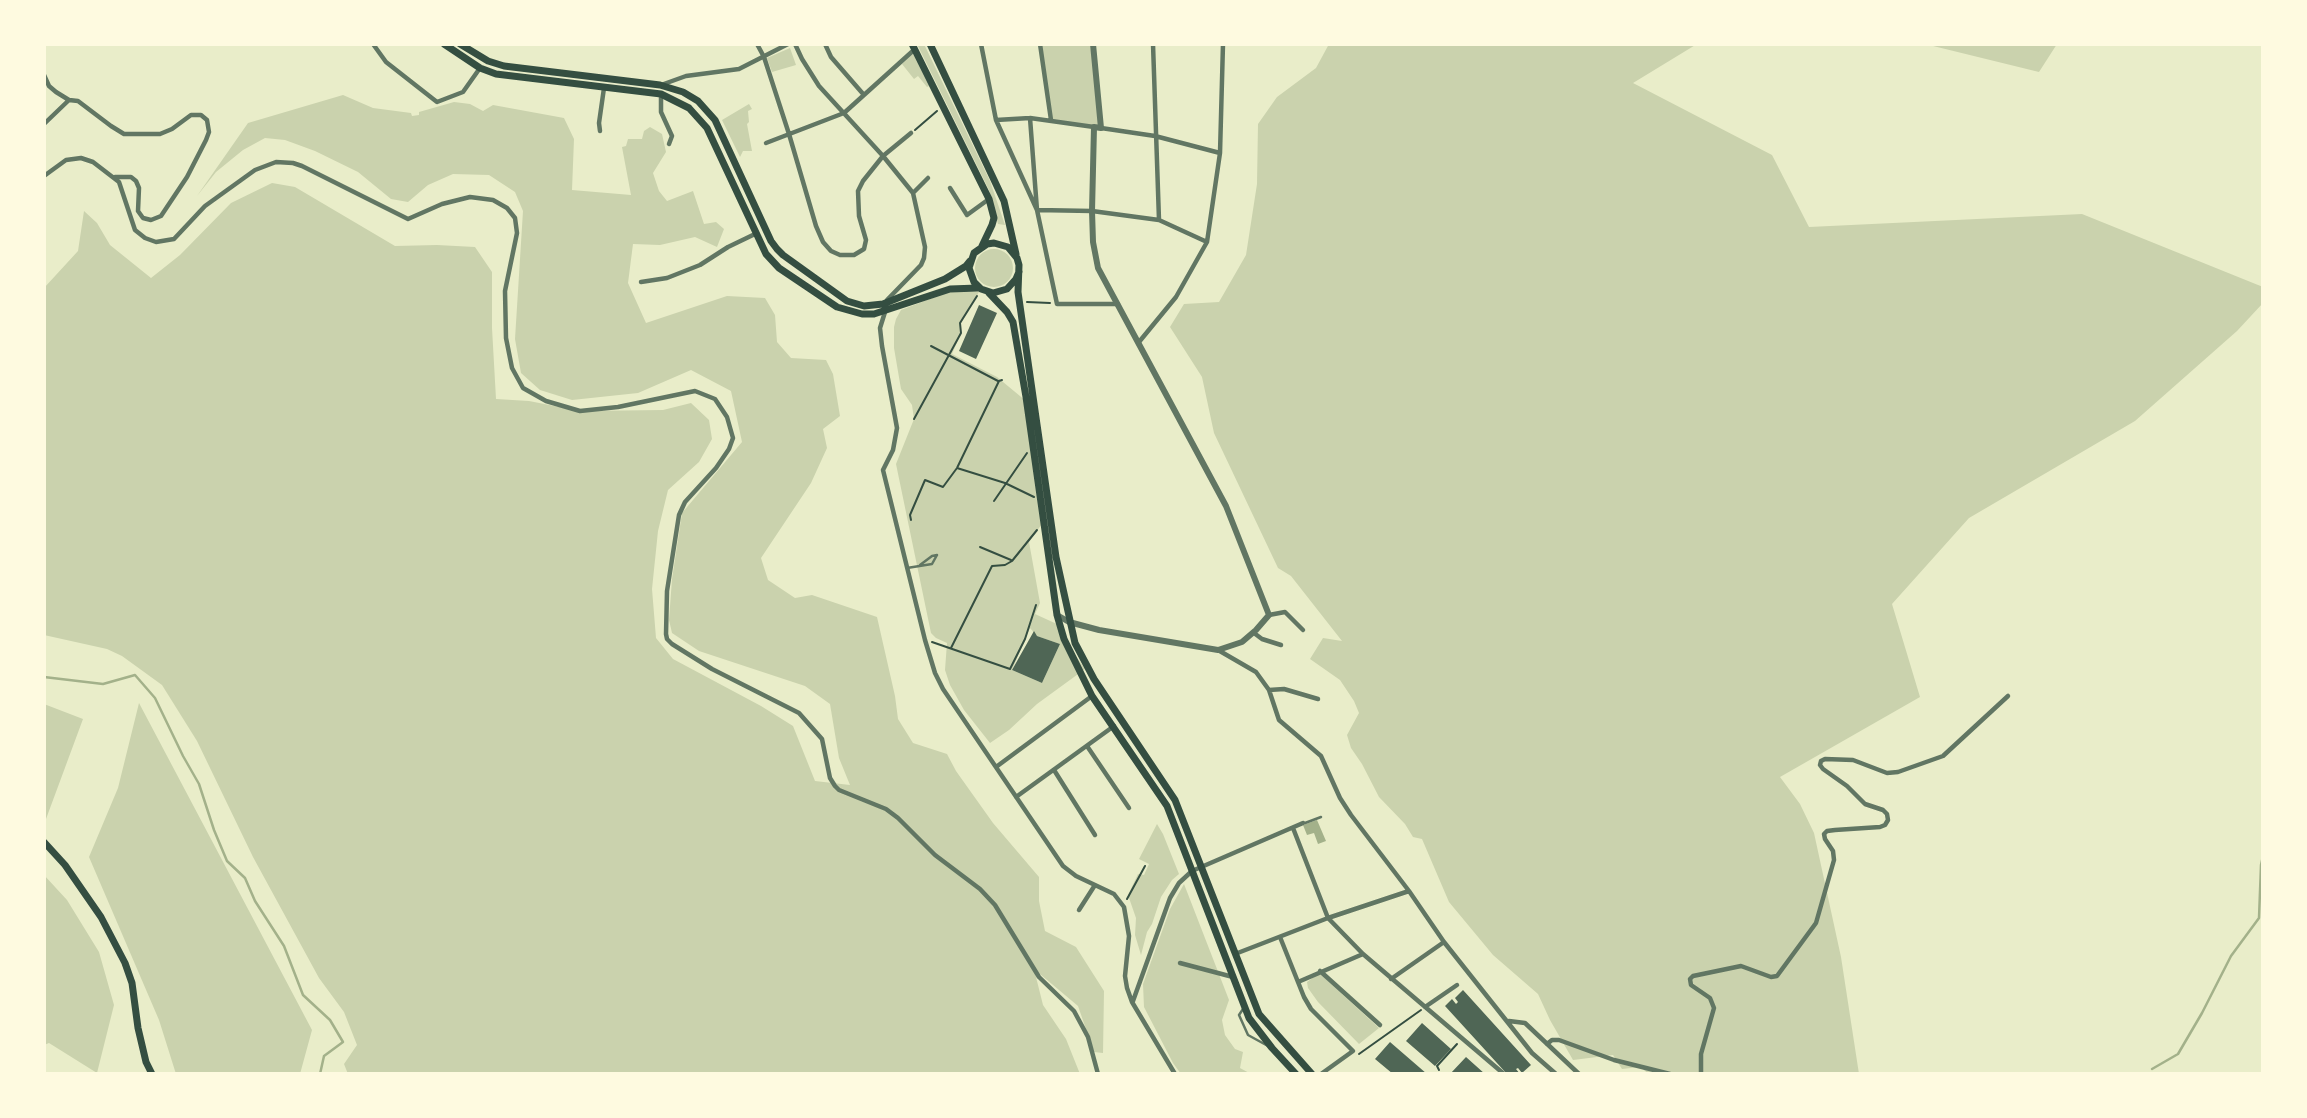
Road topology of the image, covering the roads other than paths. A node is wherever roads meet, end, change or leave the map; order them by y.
1 (373, 44) edge
2 (444, 44) edge
3 (460, 44) edge
4 (757, 44) edge
5 (788, 44) edge
6 (796, 44) edge
7 (825, 44) edge
8 (930, 44) edge
9 (981, 44) edge
10 (1040, 44) edge
11 (1093, 44) edge
12 (1153, 44) edge
13 (1223, 44) edge
14 (914, 46) edge
15 (764, 57) junction
16 (480, 68) junction
17 (44, 75) edge
18 (660, 85) junction
19 (604, 88) junction
20 (661, 94) junction
21 (864, 95) junction
22 (69, 100) junction
23 (844, 113) junction
24 (1030, 118) junction
25 (996, 120) junction
26 (1051, 120) junction
27 (44, 124) edge
28 (1097, 127) junction
29 (600, 131) dead end
30 (911, 133) road end
31 (789, 134) junction
32 (1155, 136) junction
33 (766, 143) dead end
34 (669, 144) dead end
35 (1220, 153) junction
36 (883, 156) junction
37 (44, 176) edge
38 (114, 177) junction
39 (928, 178) dead end
40 (950, 188) dead end
41 (912, 193) junction
42 (989, 199) junction
43 (1037, 210) junction
44 (1092, 211) junction
45 (1159, 220) junction
46 (755, 234) junction
47 (1208, 242) junction
48 (981, 247) junction
49 (1017, 258) junction
50 (971, 260) junction
51 (1019, 272) junction
52 (641, 282) dead end
53 (982, 289) junction
54 (1118, 304) junction
55 (884, 308) junction
56 (1139, 342) junction
57 (920, 565) dead end
58 (907, 568) junction
59 (1057, 615) junction
60 (1269, 615) junction
61 (1069, 622) junction
62 (1303, 630) dead end
63 (1253, 632) junction
64 (1281, 645) dead end
65 (1218, 650) junction
66 (1269, 690) junction
67 (1092, 696) junction
68 (2008, 696) dead end
69 (1318, 699) dead end
70 (1114, 726) junction
71 (1087, 746) junction
72 (996, 767) junction
73 (1054, 770) junction
74 (1016, 797) junction
75 (1129, 808) dead end
76 (1321, 817) dead end
77 (1303, 823) joint
78 (1293, 828) junction
79 (1095, 835) dead end
80 (44, 842) edge
81 (1201, 868) junction
82 (1192, 871) junction
83 (1095, 884) junction
84 (1409, 891) junction
85 (1079, 910) dead end
86 (1328, 918) junction
87 (1280, 937) junction
88 (1444, 942) junction
89 (1235, 954) junction
90 (1363, 954) junction
91 (1180, 963) dead end
92 (1320, 971) junction
93 (1233, 977) junction
94 (1391, 979) junction
95 (1298, 982) junction
96 (1457, 985) dead end
97 (1132, 1002) junction
98 (1426, 1007) junction
99 (1508, 1021) junction
100 (1380, 1025) dead end
101 (1547, 1044) junction
102 (1549, 1072) edge
103 (152, 1074) edge
104 (1098, 1074) edge
105 (1175, 1074) edge
106 (1296, 1074) edge
107 (1312, 1074) edge
108 (1321, 1074) edge
109 (1504, 1074) edge
110 (1556, 1074) edge
111 (1579, 1074) edge
112 (1670, 1074) edge
113 (1701, 1074) edge

1 - 16 street
2 - 16 main road
3 - 18 main road
4 - 15 street
5 - 15 street
6 - 23 street
7 - 21 street
8 - 49 main road
9 - 25 street
10 - 26 street
11 - 28 street
12 - 32 street
13 - 35 street
14 - 21 street
14 - 42 main road
15 - 18 street
15 - 31 street
16 - 19 main road
17 - 22 street
18 - 55 main road
19 - 20 main road
19 - 29 street
20 - 34 street
20 - 46 main road
21 - 23 street
22 - 27 street
22 - 38 street
23 - 31 street
23 - 36 street
24 - 25 street
24 - 26 street
24 - 43 street
25 - 43 street
26 - 28 street
28 - 32 street
28 - 44 street
30 - 36 street
31 - 33 street
31 - 36 street
32 - 35 street
32 - 45 street
35 - 47 street
36 - 41 street
37 - 38 street
38 - 104 street
39 - 41 street
40 - 42 street
41 - 55 street
42 - 48 main road
43 - 44 street
43 - 54 street
44 - 45 street
44 - 54 street
45 - 47 street
46 - 52 street
46 - 55 main road
47 - 56 street
48 - 49 main road
48 - 50 main road
49 - 51 main road
50 - 53 main road
50 - 55 main road
51 - 53 main road
51 - 61 main road
53 - 55 main road
53 - 59 main road
54 - 56 street
55 - 58 street
56 - 60 street
57 - 58 lane
58 - 72 street
59 - 61 street
59 - 67 main road
60 - 62 street
60 - 63 street
61 - 65 street
61 - 81 main road
63 - 64 street
63 - 65 street
65 - 66 street
66 - 69 street
66 - 84 street
67 - 70 main road
67 - 72 street
68 - 113 street
70 - 71 street
70 - 82 main road
71 - 73 street
71 - 75 street
72 - 74 street
73 - 74 street
73 - 79 street
74 - 83 street
76 - 77 lane
77 - 78 street
78 - 81 street
78 - 86 street
80 - 103 main road
81 - 82 street
81 - 89 main road
82 - 93 main road
82 - 97 street
83 - 85 street
83 - 97 street
84 - 86 street
84 - 88 street
86 - 87 street
86 - 90 street
87 - 89 street
87 - 95 street
88 - 94 street
88 - 99 street
89 - 107 main road
90 - 92 street
90 - 94 street
91 - 93 street
92 - 95 street
92 - 100 street
93 - 106 main road
94 - 98 street
95 - 108 street
96 - 98 street
97 - 105 street
98 - 109 street
99 - 101 street
99 - 102 street
101 - 111 street
101 - 112 street
102 - 110 street

